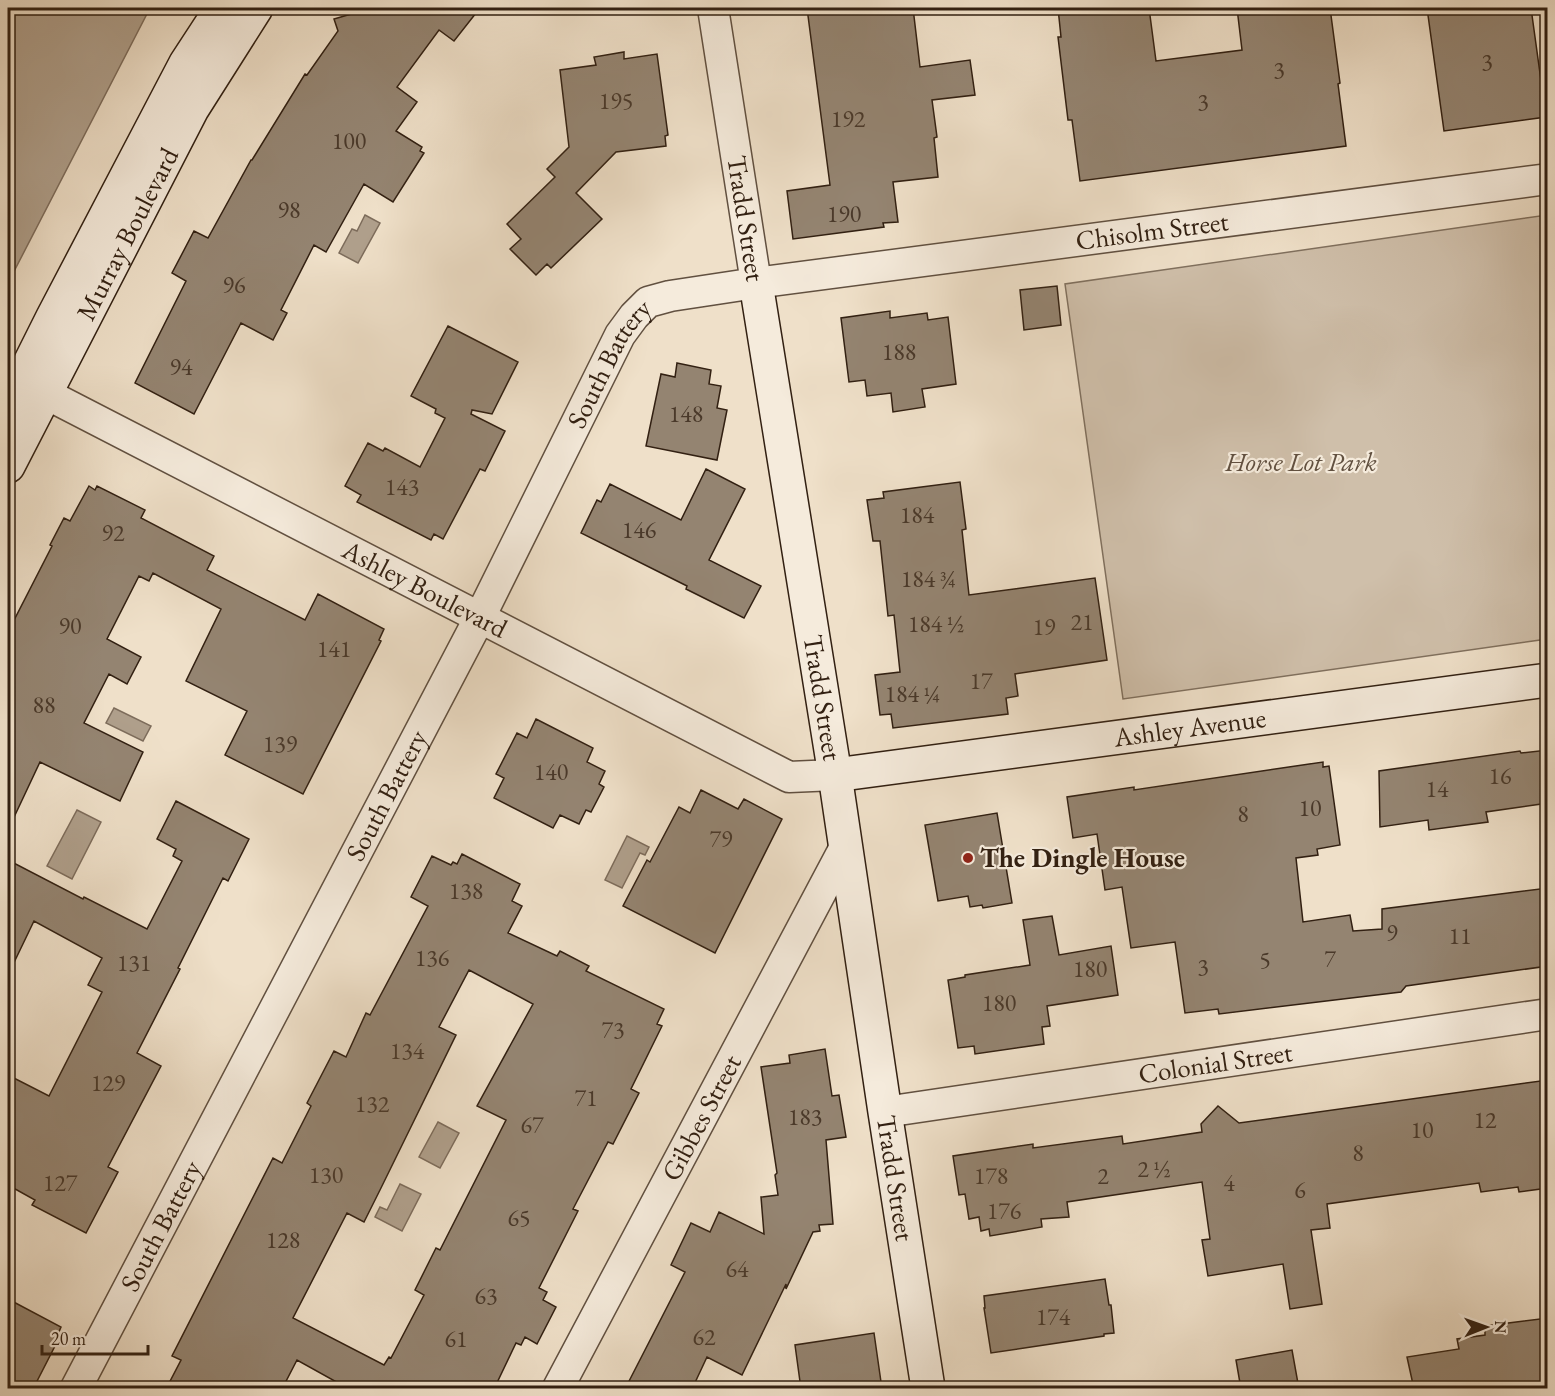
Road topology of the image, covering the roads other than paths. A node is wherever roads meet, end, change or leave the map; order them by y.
1 (222, 8) edge
2 (256, 8) edge
3 (713, 8) edge
4 (1548, 179) edge
5 (756, 283) junction
6 (25, 393) edge
7 (8, 466) edge
8 (480, 617) junction
9 (1548, 680) edge
10 (834, 775) junction
11 (845, 848) junction
12 (1548, 1014) edge
13 (885, 1112) junction
14 (76, 1389) edge
15 (558, 1389) edge
16 (928, 1389) edge

1 - 6 street, Murray Boulevard
2 - 6 street, Murray Boulevard
3 - 5 street, Tradd Street
4 - 5 street, Chisolm Street
5 - 8 street, South Battery
5 - 10 street, Tradd Street
6 - 7 street, Murray Boulevard
6 - 8 street, Ashley Boulevard
8 - 10 street, Ashley Boulevard
8 - 14 street, South Battery
9 - 10 street, Ashley Avenue
10 - 11 street, Tradd Street
11 - 13 street, Tradd Street
11 - 15 street, Gibbes Street
12 - 13 street, Colonial Street
13 - 16 street, Tradd Street

